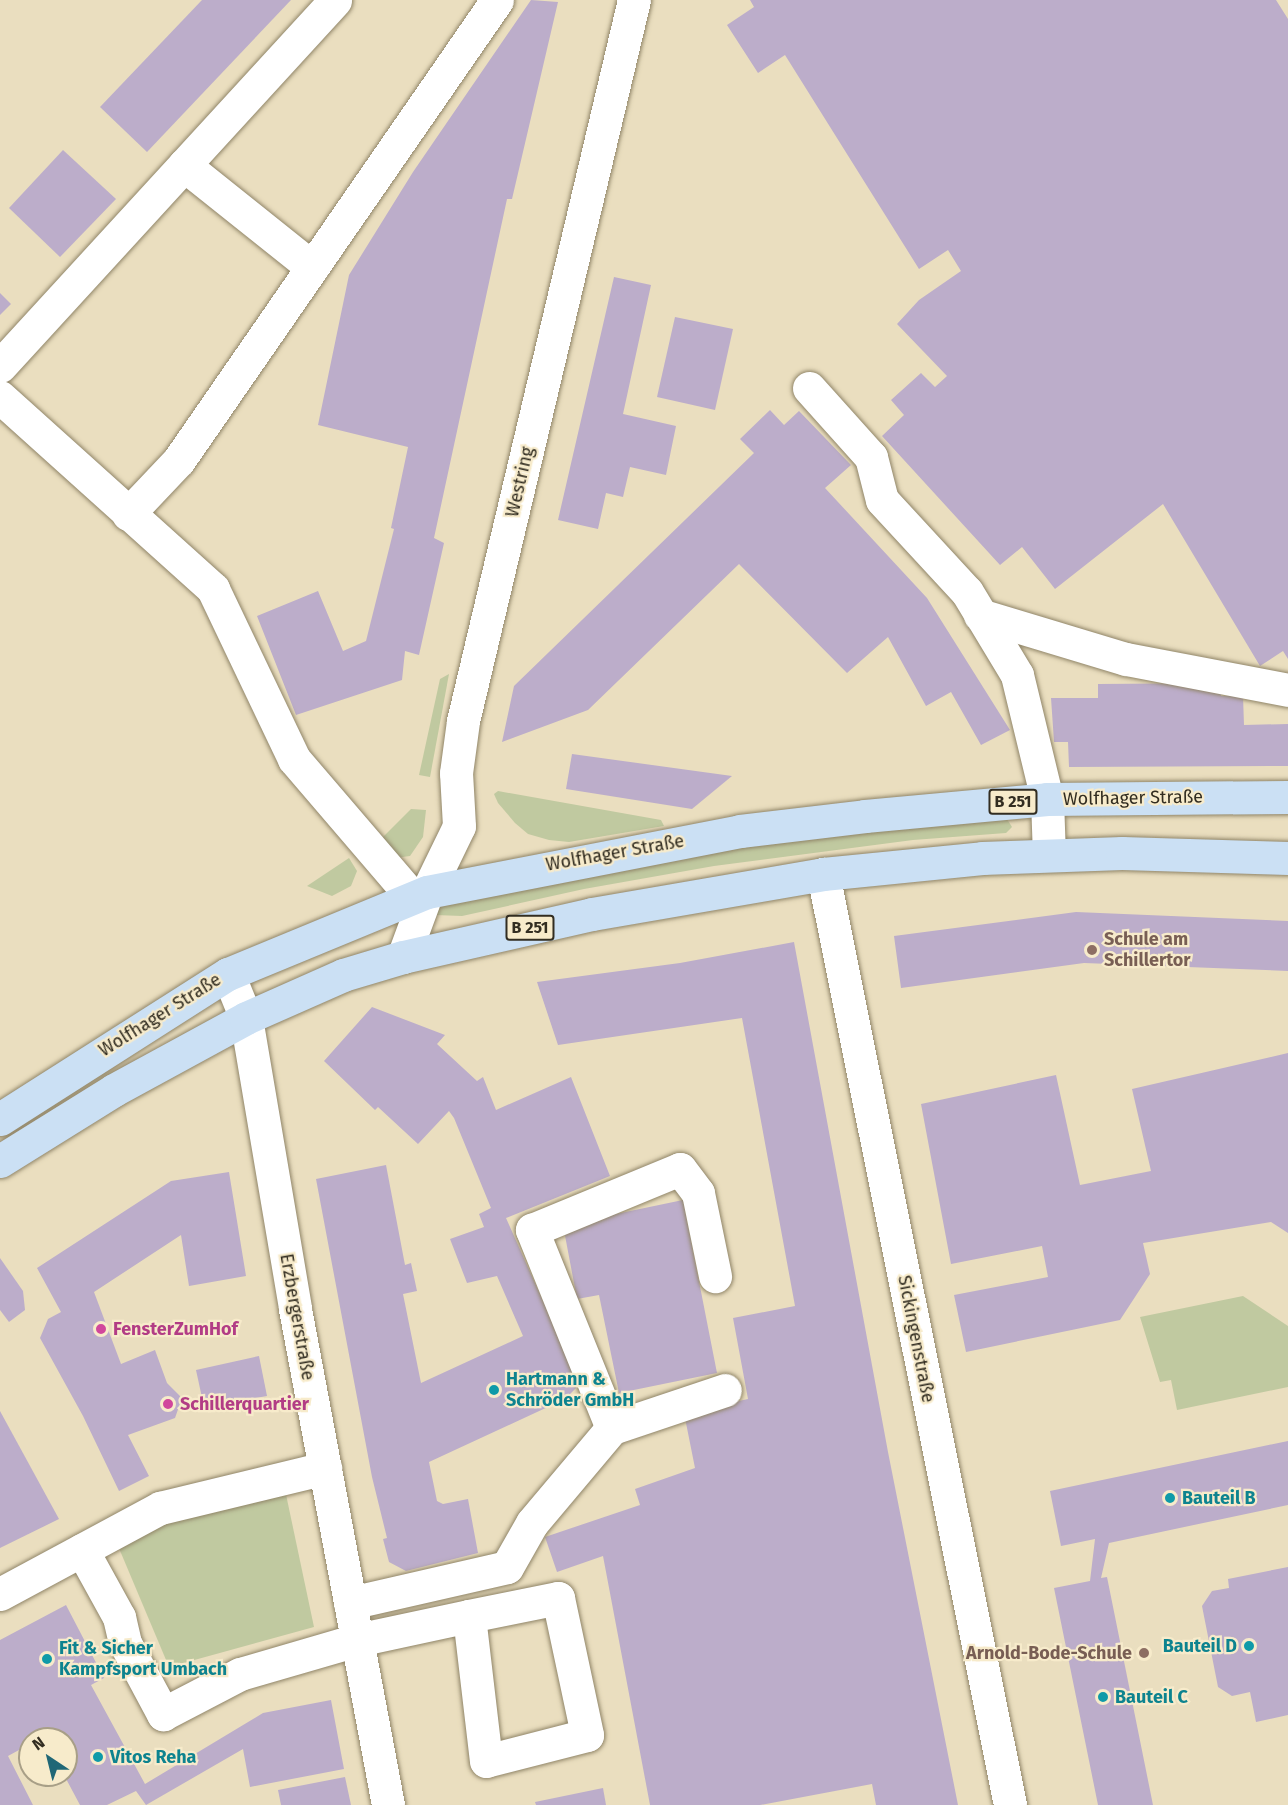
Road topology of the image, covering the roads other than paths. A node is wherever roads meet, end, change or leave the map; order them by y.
1 (335, 0) edge
2 (497, 0) edge
3 (634, 0) edge
4 (184, 165) junction
5 (312, 267) junction
6 (0, 366) edge
7 (809, 388) dead end
8 (0, 397) edge
9 (128, 514) junction
10 (980, 615) junction
11 (1288, 690) edge
12 (1288, 797) edge
13 (1047, 799) junction
14 (1049, 855) junction
15 (1288, 858) edge
16 (823, 874) junction
17 (420, 895) junction
18 (403, 957) junction
19 (228, 974) junction
20 (246, 1018) junction
21 (0, 1119) edge
22 (0, 1161) edge
23 (715, 1276) dead end
24 (724, 1390) dead end
25 (612, 1428) junction
26 (325, 1468) junction
27 (82, 1550) junction
28 (0, 1594) edge
29 (350, 1603) junction
30 (469, 1616) junction
31 (357, 1640) junction
32 (388, 1805) edge
33 (1010, 1805) edge

1 - 4 street
2 - 5 street
3 - 17 street, Westring
4 - 5 street
4 - 6 street
5 - 9 street
7 - 10 street
8 - 9 street
9 - 17 street
10 - 11 street
10 - 13 street
12 - 13 main road, Wolfhager Straße / B 251
13 - 14 street
13 - 17 main road, Wolfhager Straße / B 251
14 - 15 main road, B 251
14 - 16 main road, B 251
16 - 18 main road, B 251
16 - 33 street, Sickingenstraße
17 - 18 street, Westring
17 - 19 main road, Wolfhager Straße / B 251
18 - 20 main road, B 251
19 - 20 street, Erzbergerstraße
19 - 21 main road, Wolfhager Straße / B 251
20 - 22 main road, B 251
20 - 26 street, Erzbergerstraße
23 - 25 street
24 - 25 street
25 - 29 street
26 - 27 street
26 - 29 street, Erzbergerstraße
27 - 28 street
27 - 31 street
29 - 31 street, Erzbergerstraße
30 - 30 street
30 - 31 street
31 - 32 street, Erzbergerstraße

